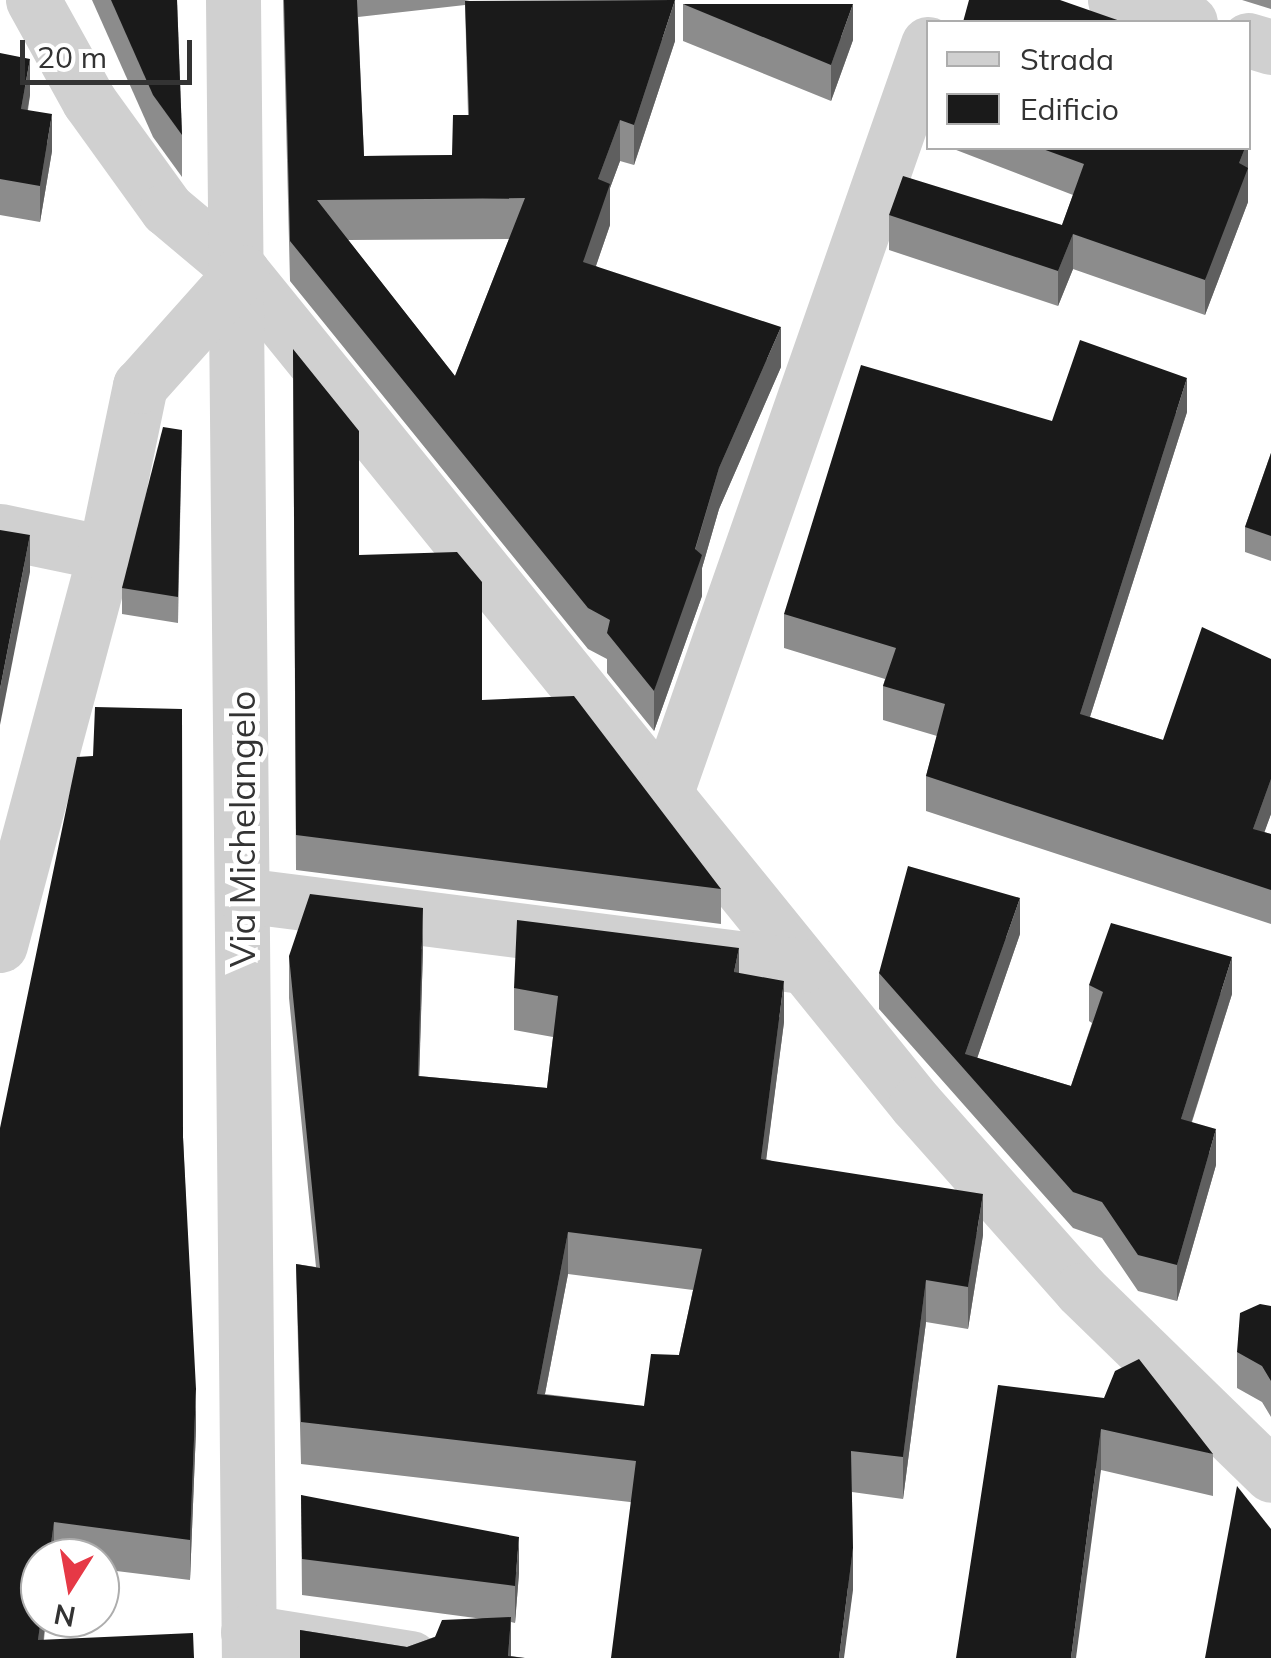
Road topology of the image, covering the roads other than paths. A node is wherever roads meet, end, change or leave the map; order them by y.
1 (33, 0) edge
2 (233, 0) edge
3 (1115, 0) edge
4 (1183, 20) edge
5 (926, 50) edge
6 (242, 272) junction
7 (0, 531) edge
8 (106, 553) junction
9 (664, 798) junction
10 (242, 895) junction
11 (0, 945) edge
12 (802, 966) junction
13 (1271, 1475) edge
14 (249, 1645) edge
15 (410, 1658) edge

1 - 6 street
2 - 6 street, Via Michelangelo
3 - 4 street
5 - 9 street
6 - 8 street
6 - 9 street
6 - 10 street, Via Michelangelo
7 - 8 street
8 - 11 street
9 - 12 street
10 - 12 street
10 - 14 street, Via Michelangelo
12 - 13 street
14 - 15 street

